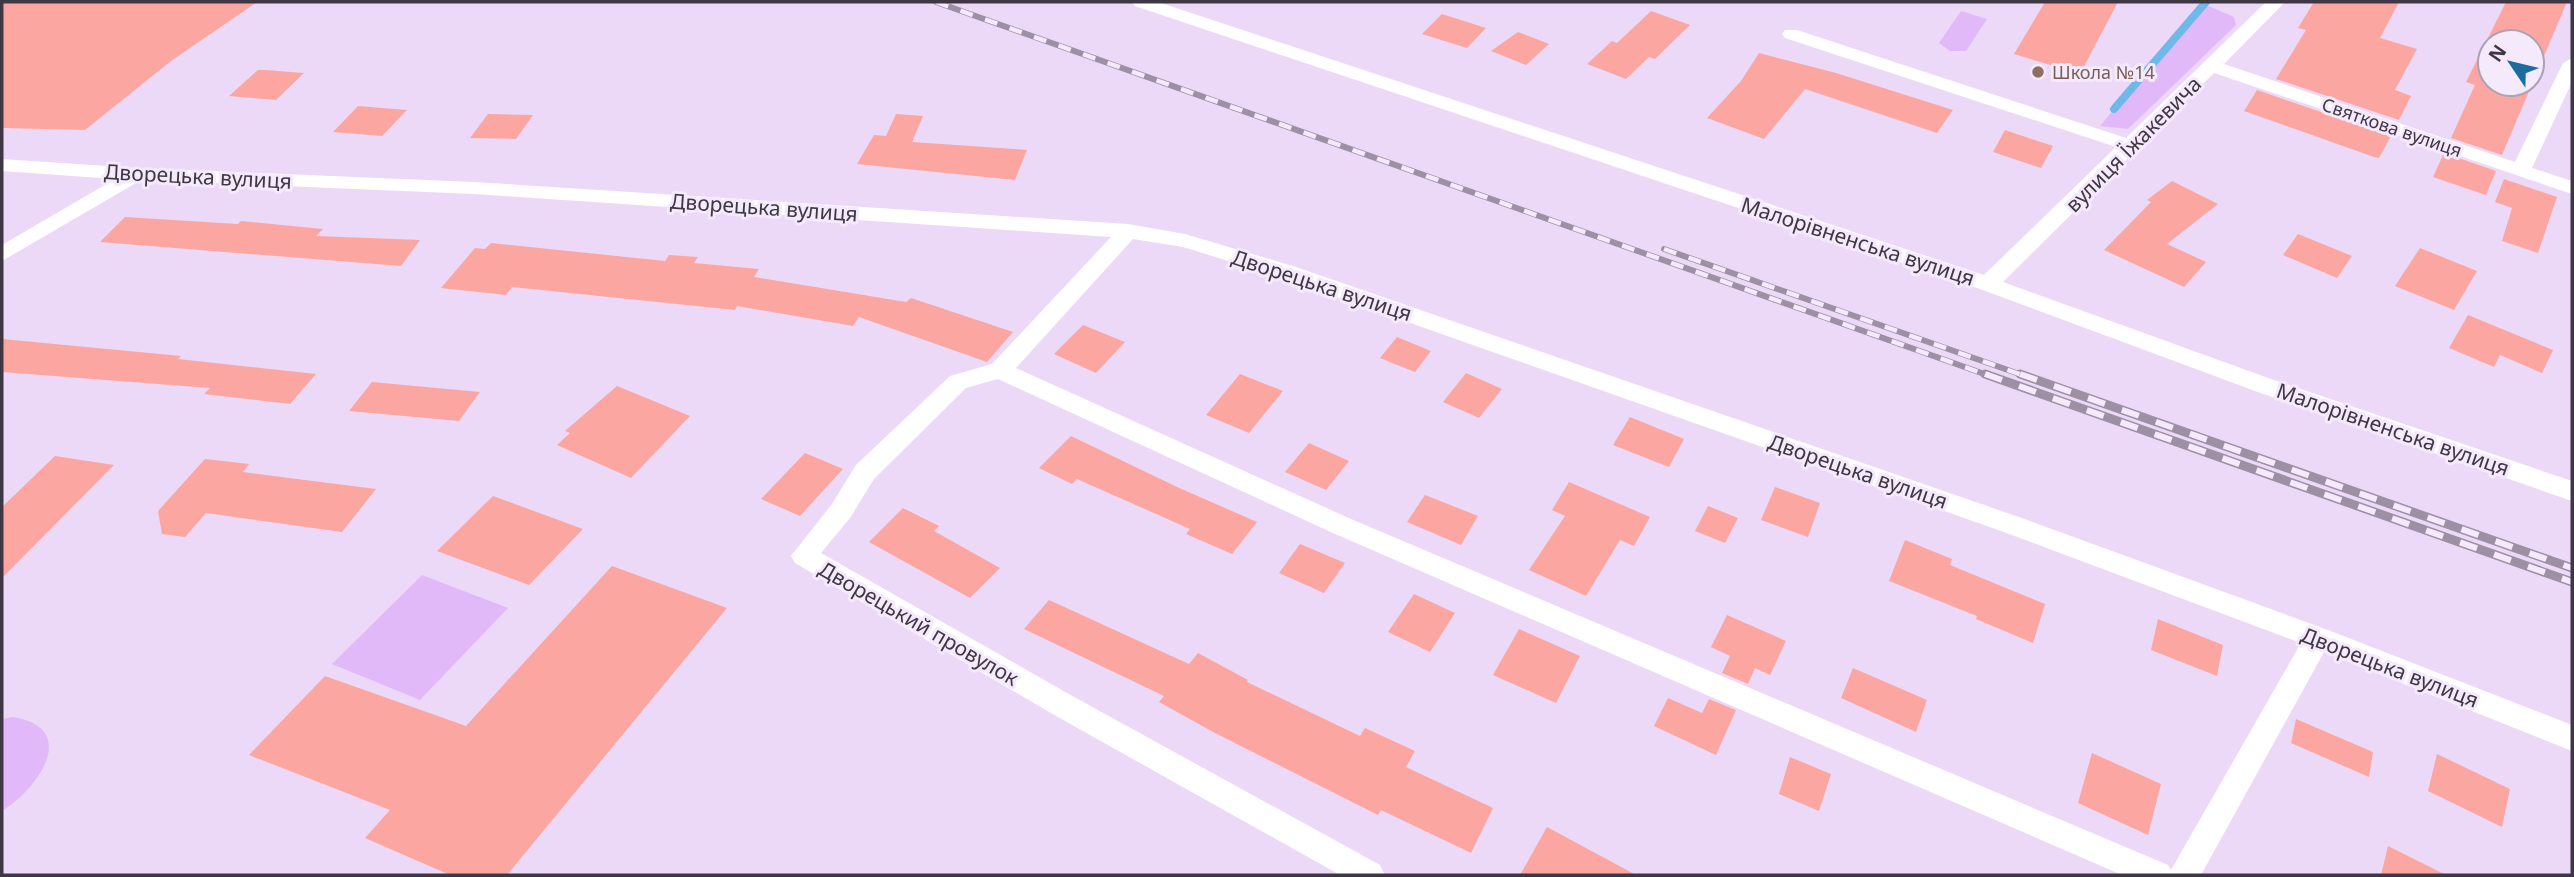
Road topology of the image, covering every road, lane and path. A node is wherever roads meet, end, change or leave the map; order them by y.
1 (1141, 2) edge
2 (2276, 2) edge
3 (1791, 34) dead end
4 (2572, 63) edge
5 (2212, 66) junction
6 (2131, 146) junction
7 (2, 164) edge
8 (2521, 170) junction
9 (137, 174) junction
10 (2572, 188) edge
11 (1128, 231) junction
12 (2, 254) edge
13 (1988, 285) junction
14 (1000, 370) junction
15 (2572, 491) edge
16 (2318, 638) junction
17 (2572, 738) edge
18 (1369, 875) edge
19 (2157, 875) edge
20 (2185, 875) edge

1 - 13 street, Малорівненська вулиця
2 - 5 street, вулиця Їжакевича
3 - 6 street
4 - 8 street
5 - 6 street, вулиця Їжакевича
5 - 8 street, Святкова вулиця
6 - 13 street, вулиця Їжакевича
7 - 9 street, Дворецька вулиця
8 - 10 street, Святкова вулиця
9 - 11 street, Дворецька вулиця
9 - 12 street
11 - 14 street
11 - 16 street, Дворецька вулиця
13 - 15 street, Малорівненська вулиця
14 - 18 street, Дворецький провулок
14 - 19 street
16 - 17 street, Дворецька вулиця
16 - 20 street

